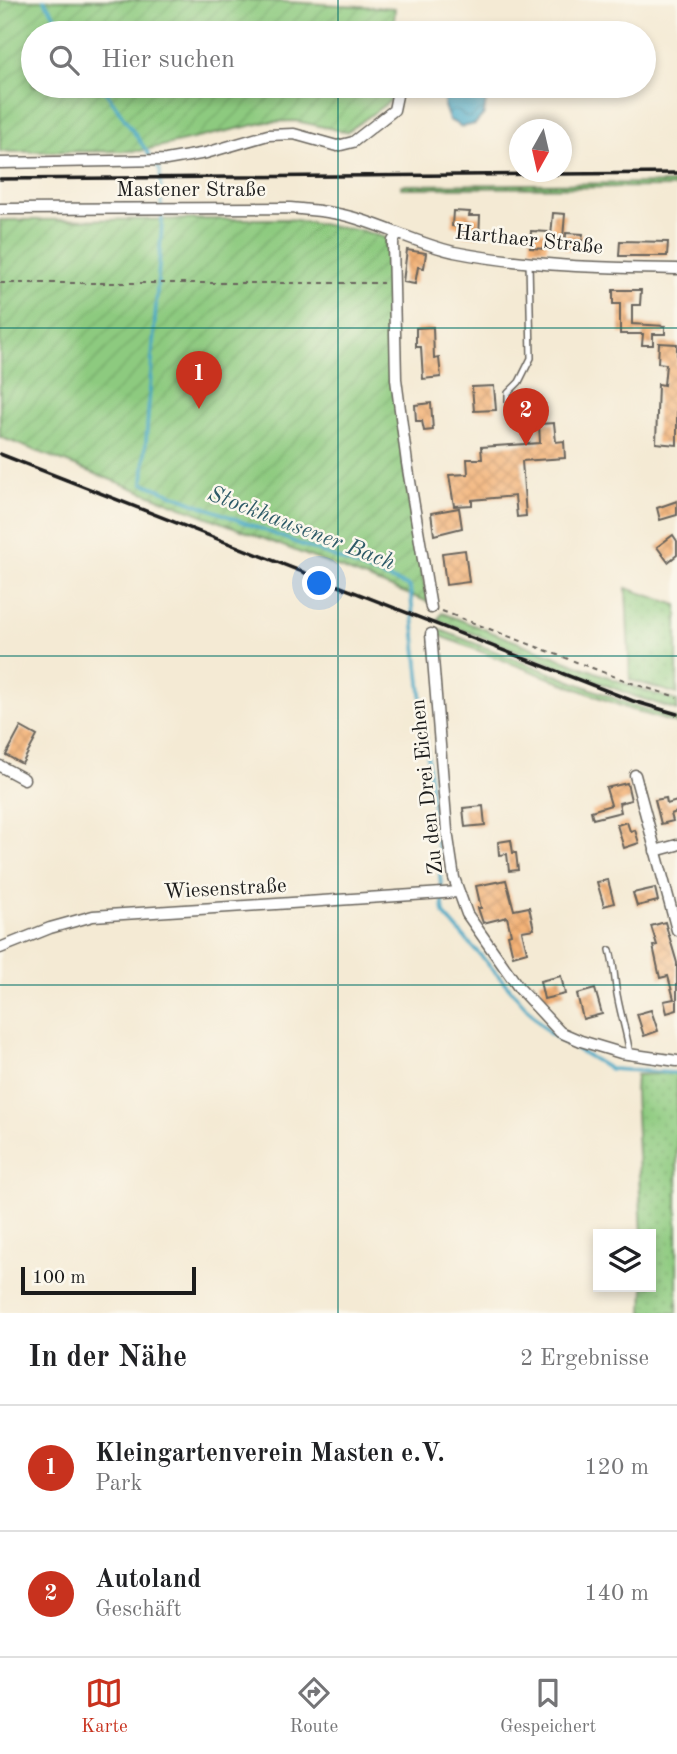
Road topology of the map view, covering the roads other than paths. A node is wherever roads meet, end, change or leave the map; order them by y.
1 (396, 98) edge
2 (0, 163) edge
3 (0, 209) edge
4 (381, 227) joint
5 (398, 234) junction
6 (529, 261) junction
7 (677, 269) edge
8 (508, 413) dead end
9 (432, 608) road end
10 (431, 634) dead end
11 (0, 766) edge
12 (635, 775) dead end
13 (24, 779) dead end
14 (677, 845) edge
15 (655, 850) junction
16 (448, 893) junction
17 (677, 930) edge
18 (0, 948) edge
19 (610, 950) dead end
20 (630, 1055) junction
21 (677, 1060) edge

1 - 2 street, Mastener Straße
3 - 4 street, Mastener Straße
4 - 5 street, Harthaer Straße
5 - 6 street, Harthaer Straße
5 - 9 street
6 - 7 street, Harthaer Straße
6 - 8 lane
10 - 16 street, Zu den Drei Eichen
11 - 13 street
12 - 15 street
14 - 15 street
15 - 17 street
16 - 18 street, Wiesenstraße
16 - 20 street, Zu den Drei Eichen
19 - 20 lane
20 - 21 street, Zu den Drei Eichen

